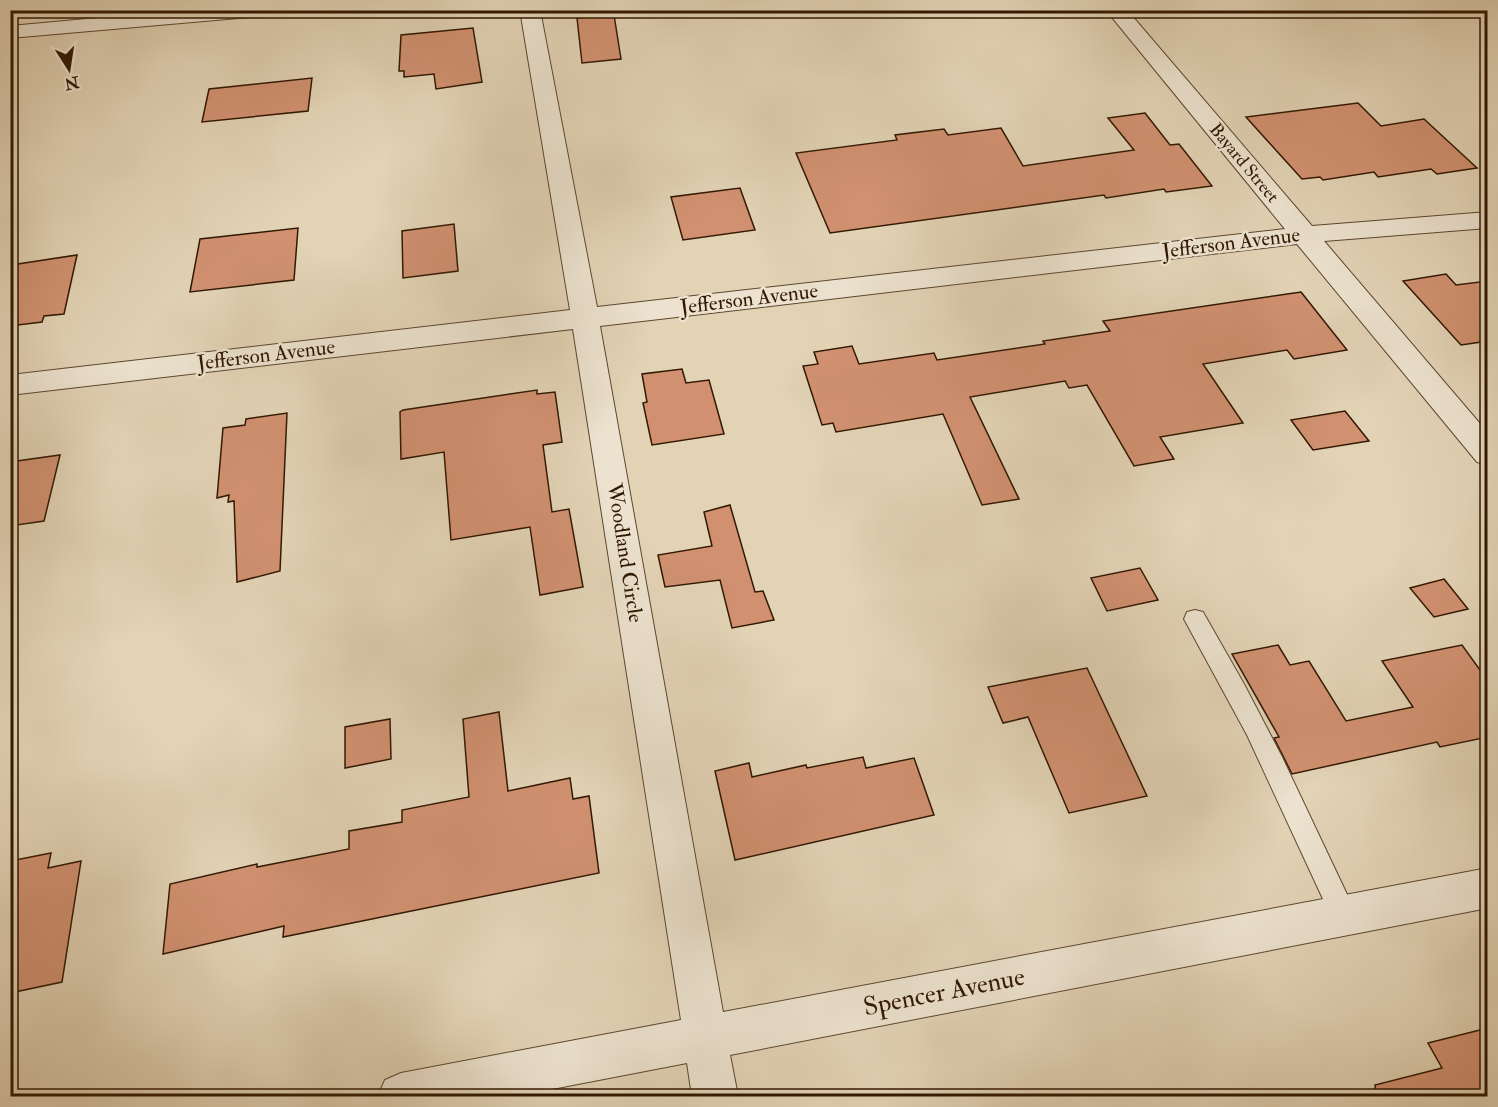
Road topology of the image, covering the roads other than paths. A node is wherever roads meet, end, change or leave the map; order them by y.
1 (261, 10) edge
2 (530, 10) edge
3 (1116, 10) edge
4 (10, 32) edge
5 (1488, 220) edge
6 (1304, 235) junction
7 (585, 318) junction
8 (10, 385) edge
9 (1488, 454) edge
10 (1195, 618) dead end
11 (1488, 888) edge
12 (1344, 916) junction
13 (705, 1038) junction
14 (401, 1096) edge
15 (715, 1096) edge

1 - 4 street
2 - 7 street, Woodland Circle
3 - 6 street, Bayard Street
5 - 6 street, Jefferson Avenue
6 - 7 street, Jefferson Avenue
6 - 9 street, Bayard Street
7 - 8 street, Jefferson Avenue
7 - 13 street, Woodland Circle
10 - 12 lane
11 - 12 street, Spencer Avenue
12 - 13 street, Spencer Avenue
13 - 14 street, Spencer Avenue
13 - 15 street, Woodland Circle

